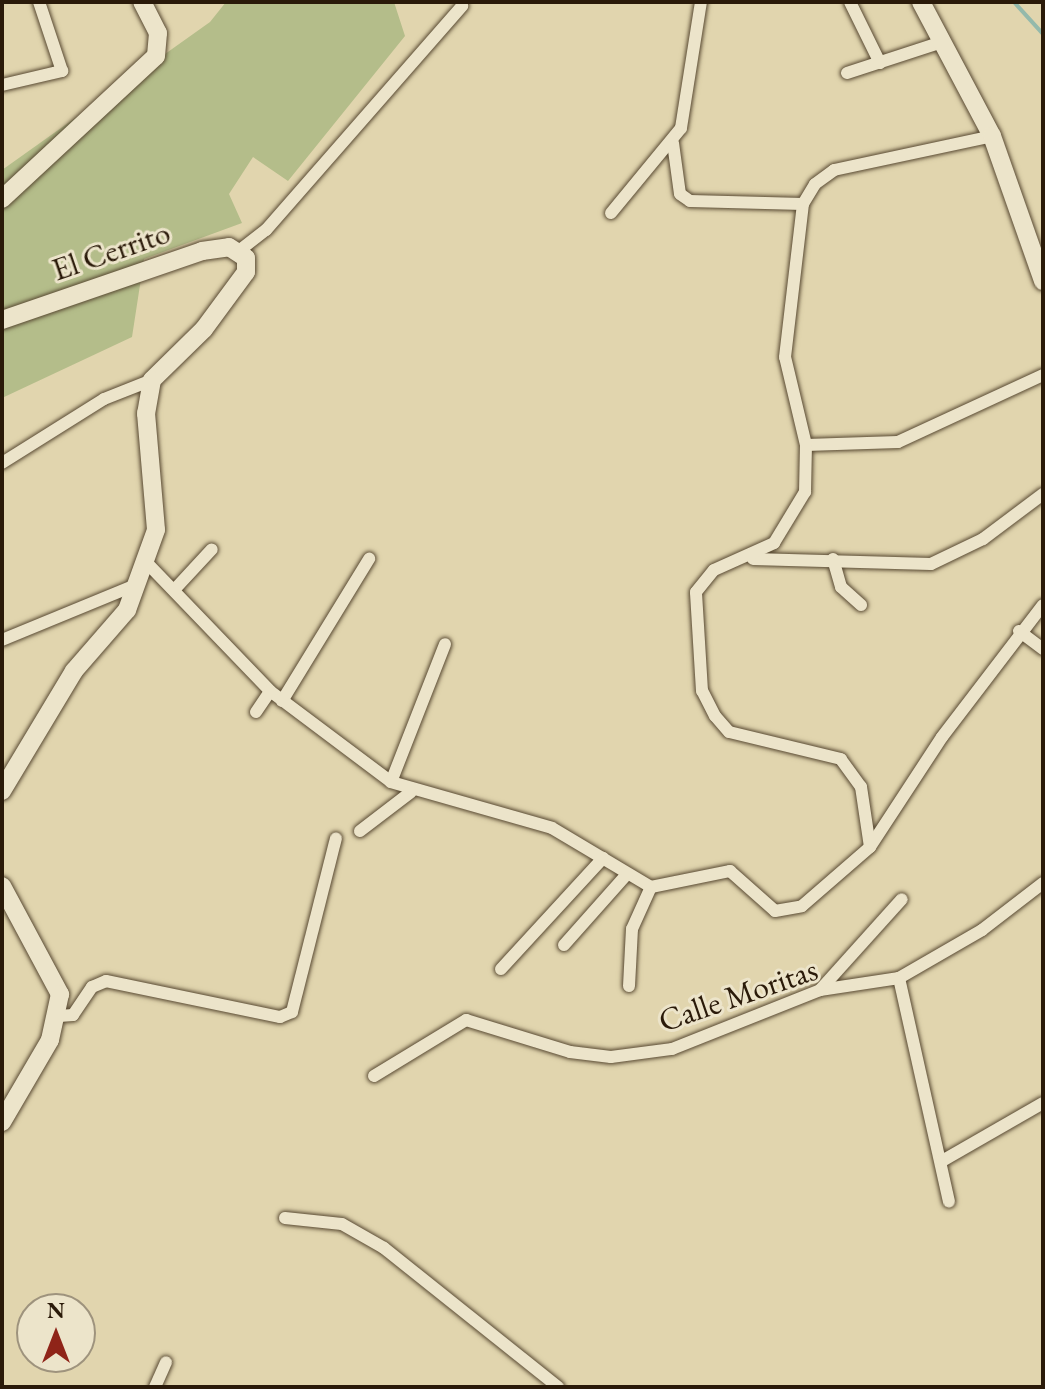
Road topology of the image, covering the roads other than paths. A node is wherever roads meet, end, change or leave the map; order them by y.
1 (39, 2) edge
2 (142, 2) edge
3 (701, 2) edge
4 (850, 2) edge
5 (921, 2) edge
6 (462, 6) dead end
7 (942, 42) junction
8 (880, 63) junction
9 (847, 73) dead end
10 (2, 85) edge
11 (992, 136) junction
12 (673, 143) junction
13 (2, 199) edge
14 (803, 204) junction
15 (611, 213) dead end
16 (240, 250) junction
17 (1043, 281) edge
18 (2, 320) edge
19 (1043, 375) edge
20 (152, 380) junction
21 (806, 445) junction
22 (2, 463) edge
23 (1043, 494) edge
24 (212, 549) dead end
25 (745, 558) junction
26 (369, 559) dead end
27 (833, 559) junction
28 (147, 563) junction
29 (138, 584) junction
30 (175, 589) junction
31 (861, 605) dead end
32 (1043, 605) edge
33 (1019, 631) junction
34 (2, 640) edge
35 (445, 644) dead end
36 (1043, 649) edge
37 (270, 691) junction
38 (282, 701) junction
39 (256, 712) dead end
40 (391, 782) junction
41 (2, 791) edge
42 (411, 792) junction
43 (360, 831) dead end
44 (336, 838) dead end
45 (870, 847) junction
46 (603, 858) junction
47 (627, 874) junction
48 (1043, 883) edge
49 (2, 886) edge
50 (651, 887) junction
51 (902, 899) dead end
52 (564, 945) dead end
53 (501, 969) dead end
54 (899, 978) junction
55 (629, 986) dead end
56 (820, 990) junction
57 (59, 1016) junction
58 (374, 1076) dead end
59 (1043, 1103) edge
60 (2, 1122) edge
61 (942, 1161) junction
62 (949, 1201) dead end
63 (285, 1218) dead end
64 (166, 1362) dead end
65 (155, 1387) edge
66 (558, 1387) edge

1 - 10 street
2 - 13 main road
3 - 12 street
4 - 8 street
5 - 7 main road
6 - 16 street
7 - 8 street
7 - 11 main road
8 - 9 street
11 - 14 street
11 - 17 main road
12 - 14 street
12 - 15 street
14 - 21 street
16 - 18 main road, El Cerrito
16 - 20 main road
19 - 21 street
20 - 22 street
20 - 28 main road
21 - 25 street
23 - 27 street
24 - 30 street
25 - 27 street
25 - 45 street
26 - 38 street
27 - 31 street
28 - 29 main road
28 - 30 street
29 - 34 street
29 - 41 main road
30 - 37 street
32 - 33 street
33 - 36 street
33 - 45 street
35 - 40 street
37 - 38 street
37 - 39 street
38 - 40 street
40 - 42 street
42 - 43 street
42 - 46 street
44 - 57 street
45 - 50 street
46 - 47 street
46 - 53 street
47 - 50 street
47 - 52 street
48 - 54 street
49 - 57 main road
50 - 55 street
51 - 56 street
54 - 56 street, Calle Moritas
54 - 61 street
56 - 58 street, Calle Moritas
57 - 60 main road
59 - 61 street
61 - 62 street
63 - 66 street
64 - 65 street

